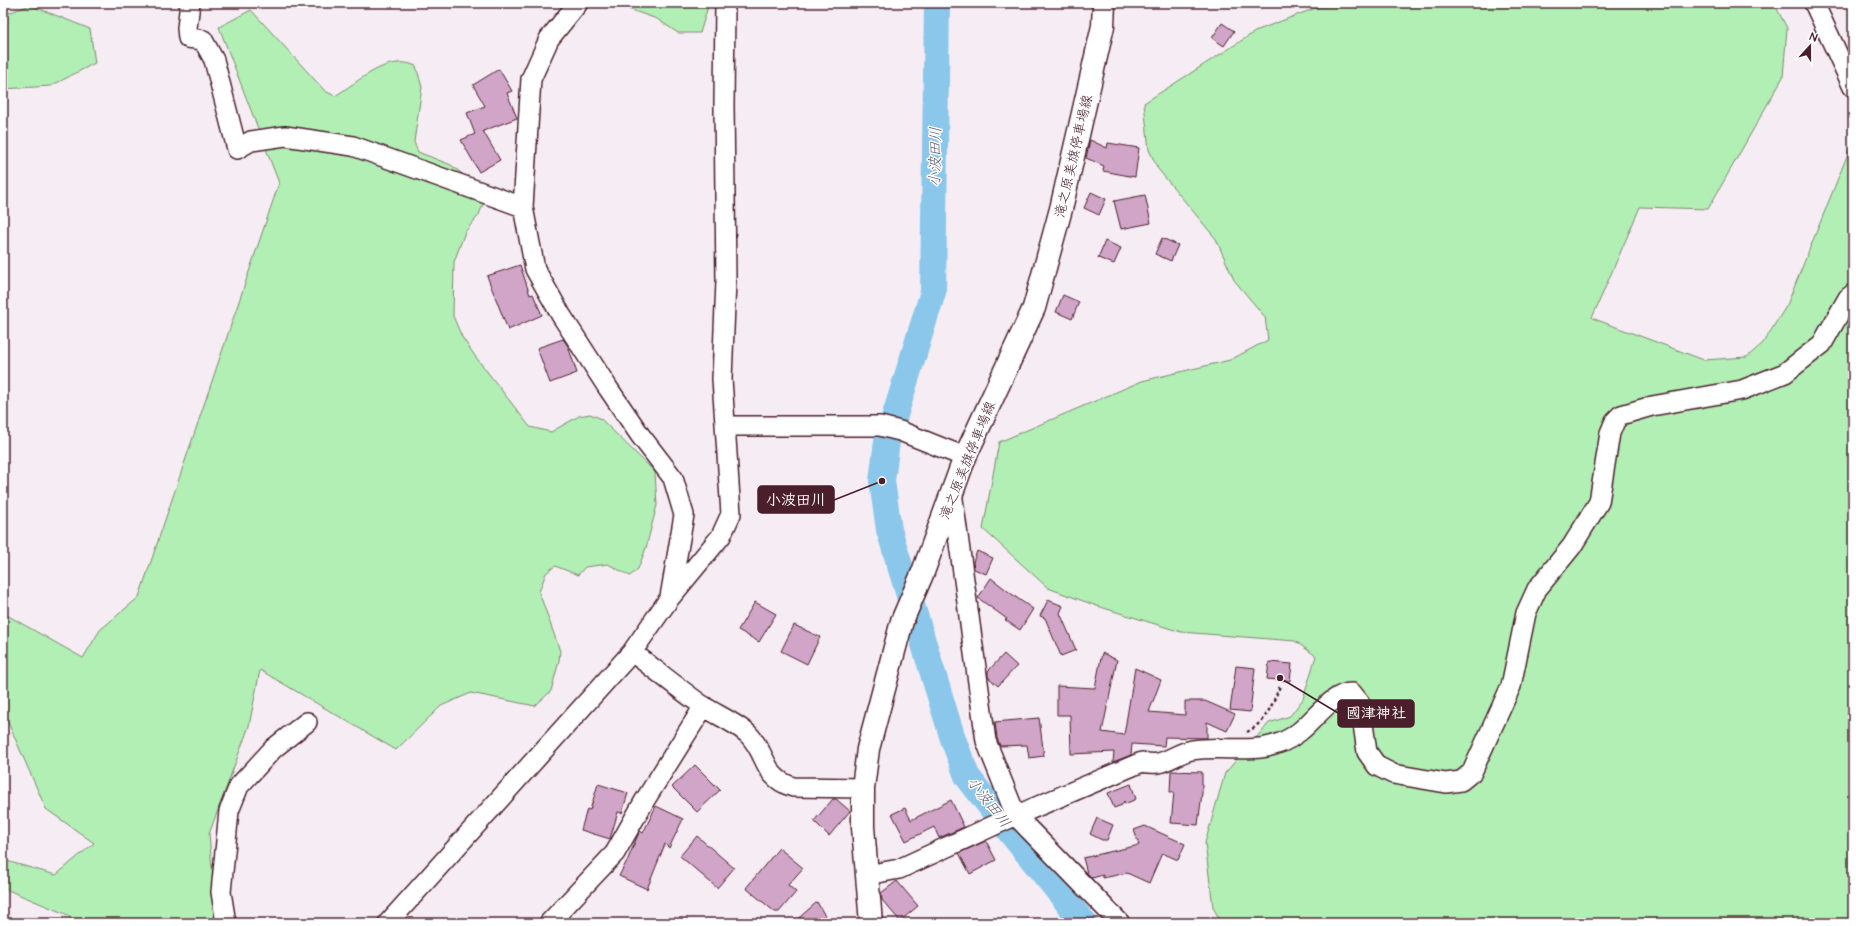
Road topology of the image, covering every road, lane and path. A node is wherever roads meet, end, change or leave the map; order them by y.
1 (190, 3) edge
2 (578, 3) edge
3 (725, 3) edge
4 (1104, 3) edge
5 (1814, 3) edge
6 (1848, 66) edge
7 (1853, 87) edge
8 (523, 207) junction
9 (1853, 294) edge
10 (726, 426) junction
11 (965, 457) junction
12 (952, 492) junction
13 (669, 599) junction
14 (632, 652) junction
15 (704, 706) junction
16 (307, 722) dead end
17 (863, 788) junction
18 (1013, 817) junction
19 (867, 875) junction
20 (226, 923) edge
21 (388, 923) edge
22 (549, 923) edge
23 (871, 923) edge
24 (1120, 923) edge

1 - 8 street
2 - 8 street
3 - 10 street
4 - 11 main road, 滝之原美旗停車場線
5 - 6 street
6 - 7 street
8 - 13 street
9 - 18 street
10 - 11 street
10 - 13 street
11 - 12 main road, 滝之原美旗停車場線
12 - 17 main road, 滝之原美旗停車場線
12 - 18 street
13 - 14 street
14 - 15 street
14 - 21 street
15 - 17 street
15 - 22 street
16 - 20 street
17 - 19 main road, 滝之原美旗停車場線
18 - 19 street
18 - 24 street
19 - 23 main road, 滝之原美旗停車場線

